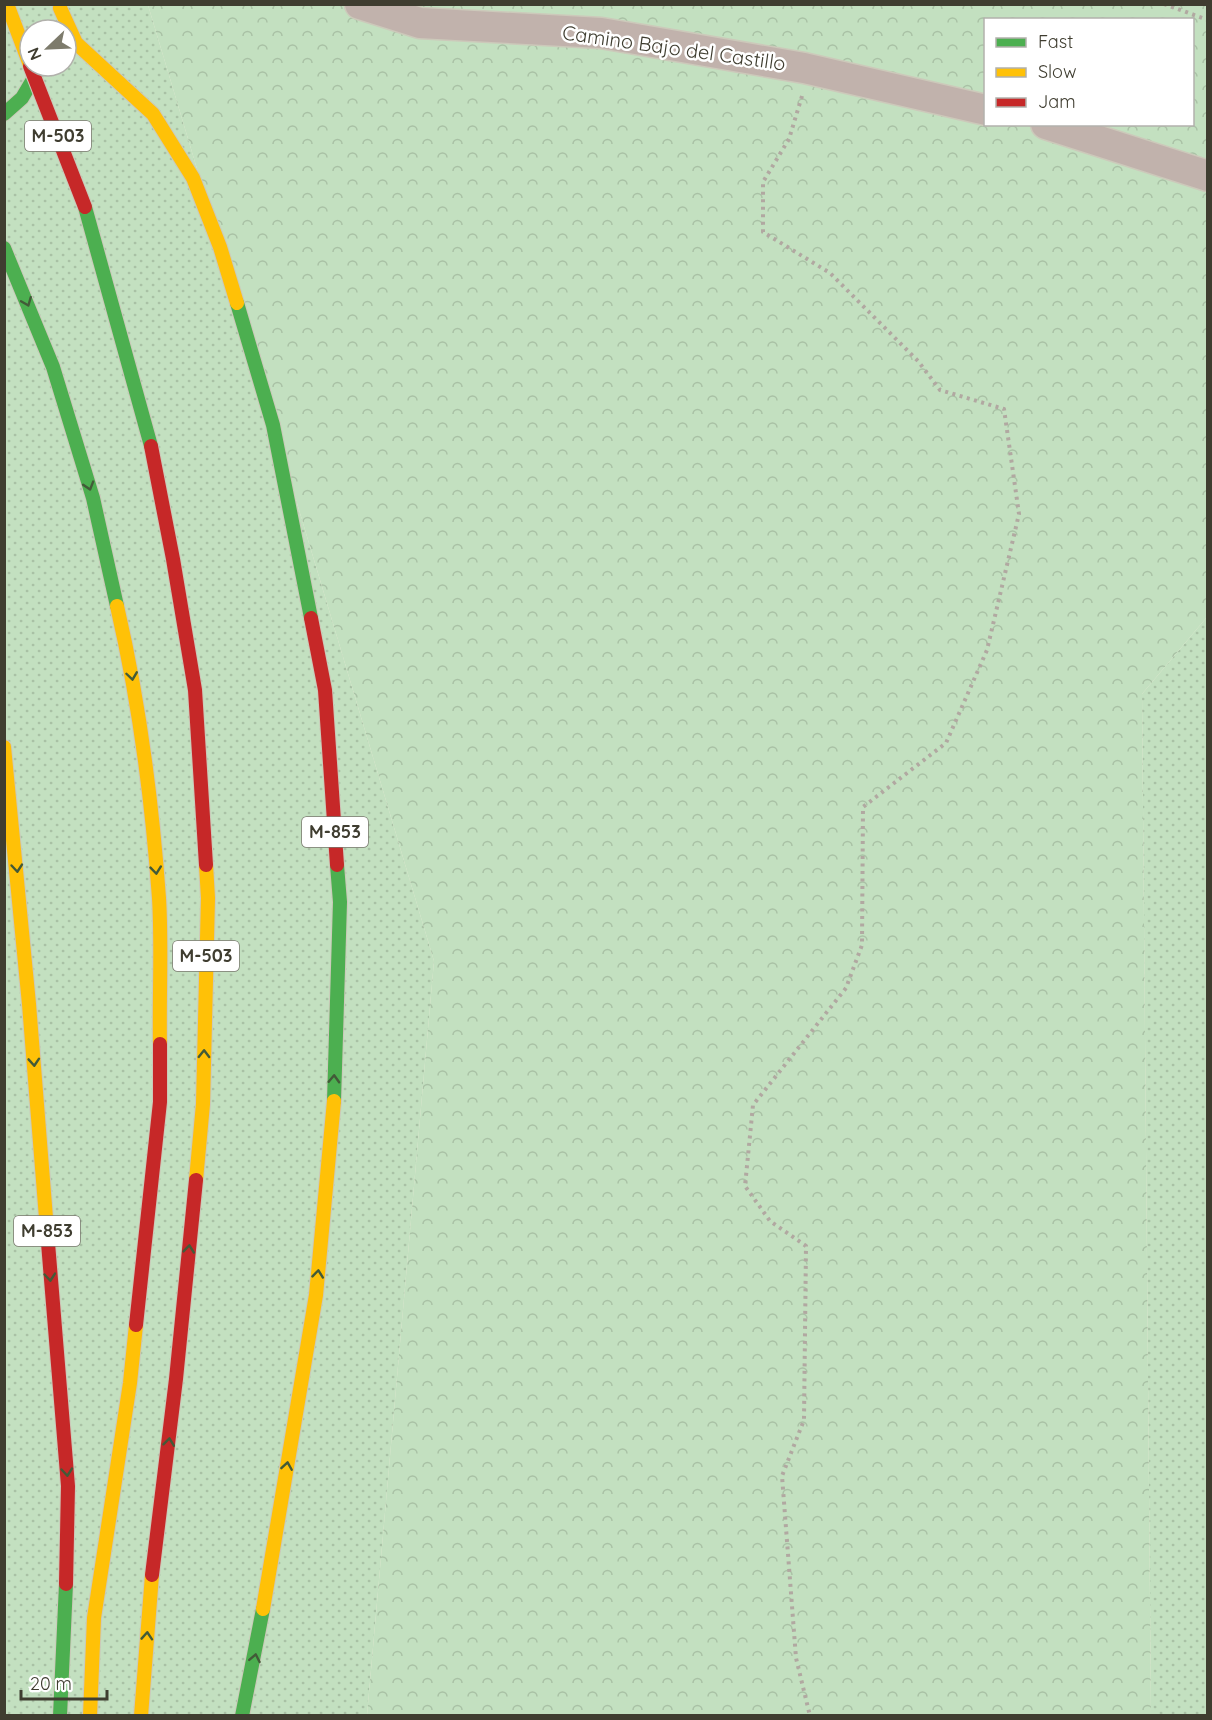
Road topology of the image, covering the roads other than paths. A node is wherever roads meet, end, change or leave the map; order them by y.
1 (7, 4) edge
2 (360, 4) edge
3 (59, 6) edge
4 (18, 33) edge
5 (34, 78) edge
6 (35, 78) edge
7 (984, 110) edge
8 (4, 114) edge
9 (1052, 126) edge
10 (1208, 176) edge
11 (4, 248) edge
12 (4, 747) edge
13 (60, 1716) edge
14 (90, 1716) edge
15 (141, 1716) edge
16 (242, 1716) edge

1 - 4 main road, M-503
2 - 7 street, Camino Bajo del Castillo
16 -> 3 main road, M-853
5 - 8 main road
15 -> 6 main road, M-503, bridge
9 - 10 street
11 -> 14 main road, M-503
12 -> 13 main road, M-853

